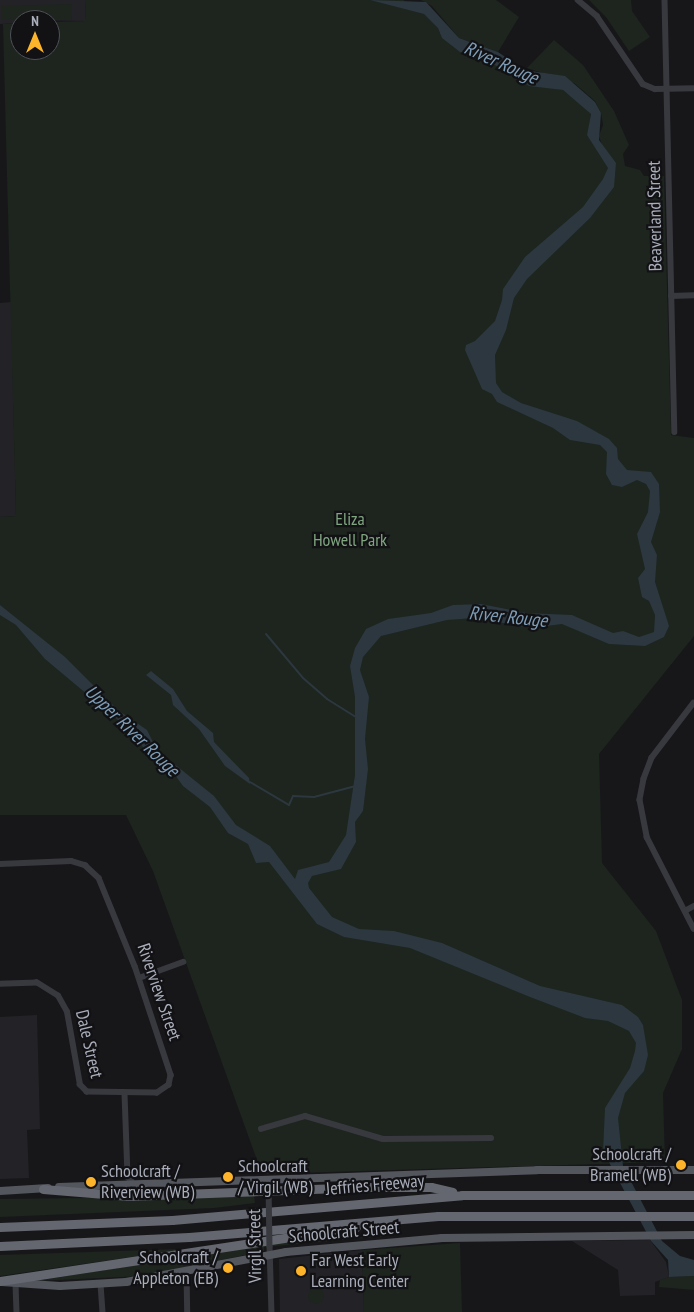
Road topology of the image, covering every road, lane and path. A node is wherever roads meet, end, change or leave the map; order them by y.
1 (578, 0) edge
2 (665, 0) edge
3 (667, 88) junction
4 (694, 88) edge
5 (694, 295) edge
6 (671, 296) junction
7 (675, 432) dead end
8 (694, 703) edge
9 (691, 711) edge
10 (0, 864) edge
11 (694, 906) edge
12 (685, 911) junction
13 (694, 929) edge
14 (183, 962) dead end
15 (139, 978) junction
16 (0, 984) edge
17 (125, 1094) junction
18 (261, 1129) dead end
19 (491, 1138) dead end
20 (694, 1170) edge
21 (269, 1182) junction
22 (134, 1184) junction
23 (43, 1189) junction
24 (0, 1191) edge
25 (462, 1194) junction
26 (691, 1195) edge
27 (694, 1216) edge
28 (392, 1219) junction
29 (0, 1227) edge
30 (694, 1235) edge
31 (0, 1246) edge
32 (270, 1255) junction
33 (187, 1273) junction
34 (0, 1281) edge
35 (16, 1284) junction
36 (101, 1284) junction
37 (17, 1312) edge
38 (103, 1312) edge
39 (188, 1312) edge
40 (272, 1312) edge

1 - 3 street
2 - 3 street, Beaverland Street
3 - 4 street
3 - 6 street, Beaverland Street
5 - 6 street
6 - 7 street, Beaverland Street
8 - 9 street
9 - 12 street
10 - 15 street, Riverview Street
11 - 12 street
12 - 13 street
14 - 15 street
15 - 17 street, Riverview Street
16 - 17 street, Dale Street
17 - 22 street
18 - 19 street
20 - 21 main road
21 - 22 main road
21 - 32 street, Virgil Street, bridge
22 - 23 main road
23 - 24 main road
23 - 25 highway
25 - 26 highway, Jeffries Freeway
25 - 29 highway, Jeffries Freeway
27 - 28 highway, Jeffries Freeway
28 - 31 highway, Jeffries Freeway
28 - 34 highway
30 - 32 main road, Schoolcraft Street
32 - 33 main road, Schoolcraft Street
32 - 40 street, Virgil Street
33 - 36 main road, Schoolcraft Street
33 - 39 street
34 - 35 main road, Schoolcraft Street
35 - 36 main road, Schoolcraft Street
35 - 37 street
36 - 38 street

